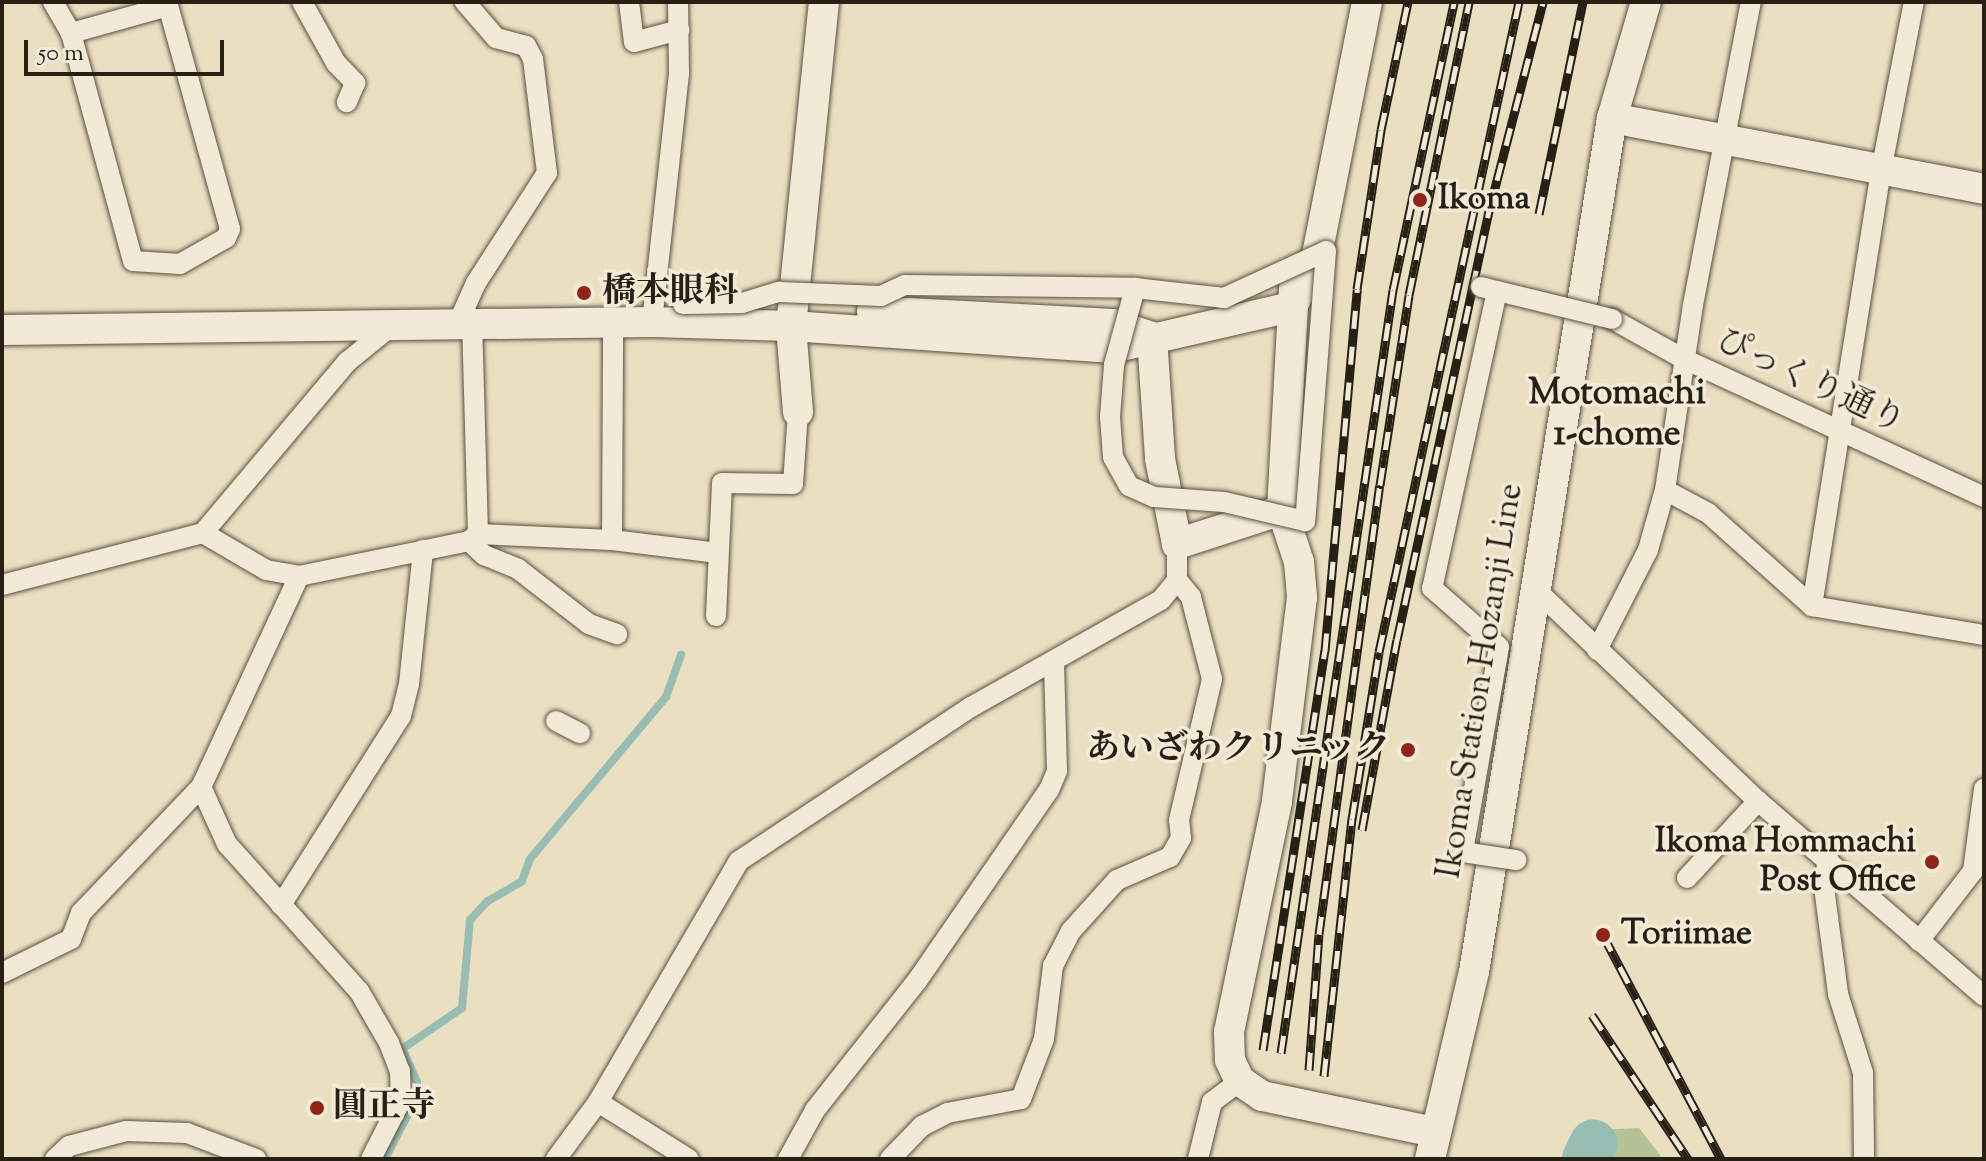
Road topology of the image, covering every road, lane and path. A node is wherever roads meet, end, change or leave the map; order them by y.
1 (53, 2) edge
2 (302, 2) edge
3 (465, 2) edge
4 (629, 2) edge
5 (678, 2) edge
6 (824, 2) edge
7 (1367, 2) edge
8 (1646, 2) edge
9 (1751, 2) edge
10 (1914, 2) edge
11 (679, 30) junction
12 (71, 33) junction
13 (347, 102) dead end
14 (1612, 118) junction
15 (1726, 137) junction
16 (1881, 171) junction
17 (1984, 189) edge
18 (1135, 288) junction
19 (683, 304) dead end
20 (1291, 307) junction
21 (652, 322) junction
22 (613, 323) junction
23 (465, 324) junction
24 (791, 326) junction
25 (390, 327) junction
26 (2, 330) edge
27 (1152, 337) junction
28 (1684, 359) junction
29 (798, 412) joint
30 (1840, 430) junction
31 (1665, 490) junction
32 (1984, 497) edge
33 (1282, 510) junction
34 (203, 533) junction
35 (474, 537) junction
36 (612, 540) junction
37 (1177, 544) junction
38 (423, 550) junction
39 (718, 553) junction
40 (299, 576) junction
41 (1177, 580) junction
42 (2, 585) edge
43 (1534, 588) junction
44 (1812, 606) junction
45 (716, 616) dead end
46 (617, 634) dead end
47 (1984, 635) edge
48 (1597, 650) junction
49 (1054, 661) junction
50 (556, 721) dead end
51 (580, 733) dead end
52 (201, 787) junction
53 (1984, 789) edge
54 (1758, 801) junction
55 (1828, 858) junction
56 (1516, 860) dead end
57 (1979, 872) edge
58 (1687, 878) dead end
59 (281, 905) junction
60 (1919, 941) junction
61 (2, 973) edge
62 (1984, 996) edge
63 (1240, 1081) junction
64 (598, 1102) junction
65 (1433, 1146) edge
66 (561, 1157) edge
67 (55, 1159) edge
68 (256, 1159) edge
69 (371, 1159) edge
70 (689, 1159) edge
71 (788, 1159) edge
72 (890, 1159) edge
73 (1198, 1159) edge
74 (1864, 1159) edge

1 - 12 street
2 - 13 street
3 - 23 street
4 - 11 street
5 - 11 street
6 - 24 street
7 - 20 street
8 - 14 street, Ikoma Station Hozanji Line
9 - 15 street
10 - 16 street
11 - 21 street
12 - 12 street
14 - 15 street
14 - 43 street, Ikoma Station Hozanji Line
15 - 16 street
15 - 28 street
16 - 17 street
16 - 30 street
18 - 18 street, bridge
18 - 19 street, bridge
20 - 27 street
20 - 33 street
21 - 22 street
21 - 24 street
22 - 23 street
22 - 36 street
23 - 25 street
23 - 35 street
24 - 27 street
24 - 29 street
25 - 26 street
25 - 34 street
27 - 37 street
28 - 30 street, ぴっくり通り
28 - 31 street
28 - 56 street, ぴっくり通り, bridge
29 - 39 street
30 - 32 street, ぴっくり通り
30 - 44 street
31 - 44 street
31 - 48 street
33 - 37 street
33 - 63 street
34 - 40 street
34 - 42 street
35 - 36 street
35 - 38 street
35 - 46 street
36 - 39 street
37 - 41 street
38 - 40 street
38 - 59 street
39 - 45 street
40 - 52 street
41 - 49 street
41 - 72 street
43 - 48 street
43 - 65 street, Ikoma Station Hozanji Line
44 - 47 street
48 - 54 street
49 - 64 street
49 - 71 street
50 - 51 street
52 - 59 street
52 - 61 street
53 - 57 street
54 - 55 street
54 - 58 street
55 - 60 street
55 - 74 street
57 - 60 street
59 - 69 street
60 - 62 street
63 - 65 street
63 - 73 street
64 - 66 street
64 - 70 street
67 - 68 street

